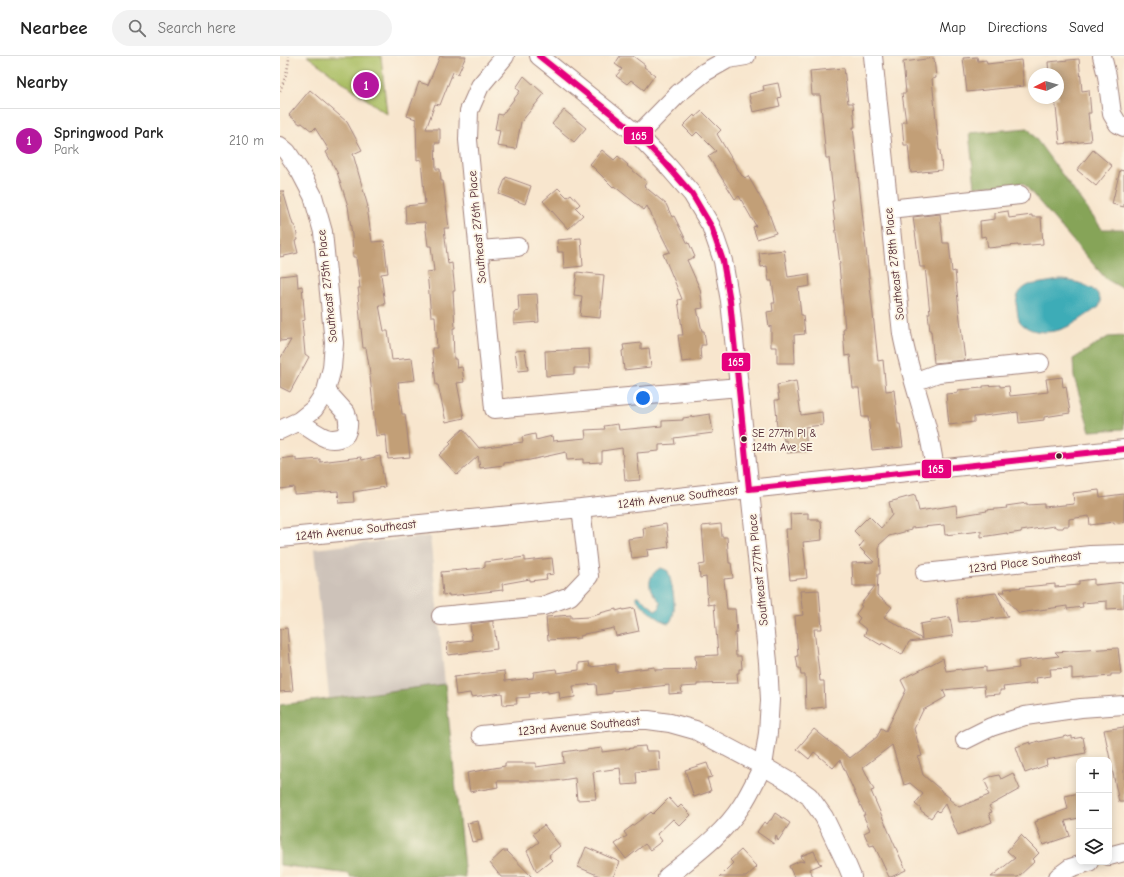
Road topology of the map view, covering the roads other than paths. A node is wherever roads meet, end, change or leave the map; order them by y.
1 (505, 56) edge
2 (539, 56) edge
3 (746, 56) edge
4 (873, 56) edge
5 (1102, 56) edge
6 (728, 58) edge
7 (1124, 127) edge
8 (638, 135) junction
9 (280, 146) edge
10 (1020, 196) dead end
11 (889, 209) junction
12 (518, 247) dead end
13 (479, 250) junction
14 (1040, 363) dead end
15 (914, 382) junction
16 (739, 387) junction
17 (326, 391) junction
18 (299, 421) junction
19 (280, 430) edge
20 (1124, 448) edge
21 (935, 469) junction
22 (749, 489) junction
23 (581, 508) junction
24 (280, 538) edge
25 (1124, 554) edge
26 (925, 574) dead end
27 (441, 616) dead end
28 (1124, 705) edge
29 (481, 735) dead end
30 (965, 740) dead end
31 (763, 766) junction
32 (1124, 852) edge
33 (1112, 855) edge
34 (1080, 865) edge
35 (667, 877) edge
36 (852, 877) edge
37 (1058, 877) edge

1 - 13 street, Southeast 276th Place
2 - 8 street, Southeast 277th Place
3 - 6 street
4 - 11 street, Southeast 278th Place
5 - 7 street
6 - 8 street
8 - 16 street, Southeast 277th Place
9 - 17 street, Southeast 275th Place
10 - 11 street
11 - 15 street, Southeast 278th Place
12 - 13 street
13 - 16 street, Southeast 276th Place
14 - 15 street
15 - 21 street, Southeast 278th Place
16 - 22 street, Southeast 277th Place
17 - 18 street, Southeast 275th Place
17 - 18 street
18 - 19 street, Southeast 275th Place
20 - 21 street, 124th Avenue Southeast
21 - 22 street, 124th Avenue Southeast
22 - 23 street, 124th Avenue Southeast
22 - 31 street, Southeast 277th Place
23 - 24 street, 124th Avenue Southeast
23 - 27 street
25 - 26 street, 123rd Place Southeast
28 - 30 street
29 - 31 street, 123rd Avenue Southeast
31 - 35 street
31 - 36 street
32 - 33 street
34 - 37 street

